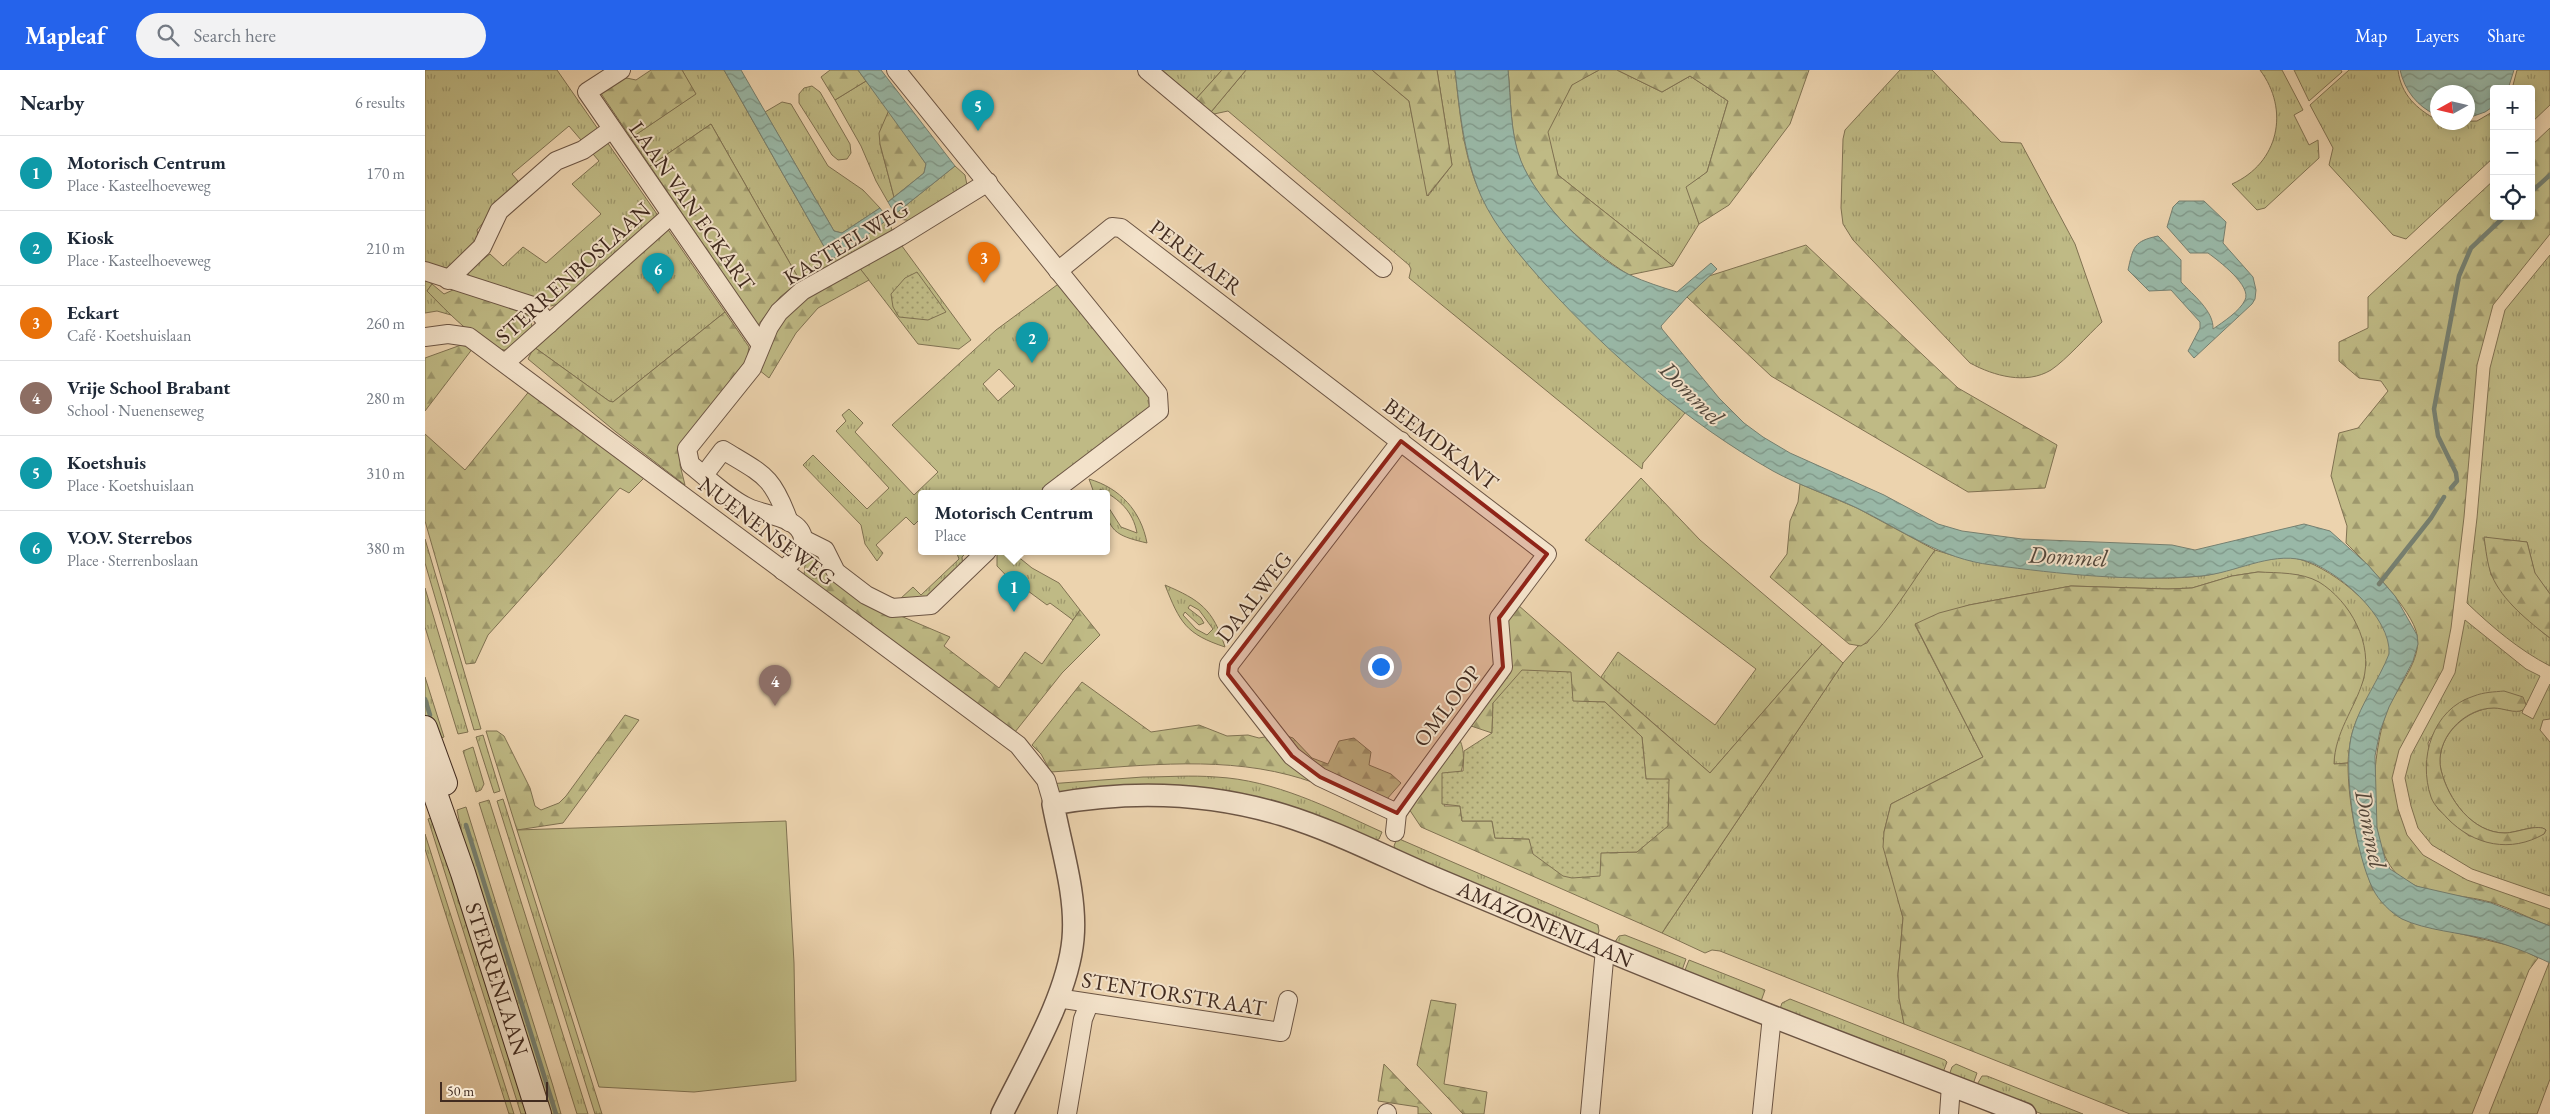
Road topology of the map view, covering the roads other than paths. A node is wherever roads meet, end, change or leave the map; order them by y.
1 (621, 70) edge
2 (896, 70) edge
3 (1147, 70) edge
4 (612, 129) junction
5 (988, 182) junction
6 (671, 216) junction
7 (1383, 268) dead end
8 (425, 271) edge
9 (1058, 271) junction
10 (448, 280) junction
11 (549, 324) junction
12 (425, 337) edge
13 (761, 345) junction
14 (505, 364) junction
15 (1307, 369) joint
16 (1401, 442) junction
17 (704, 475) junction
18 (1055, 490) edge
19 (789, 522) junction
20 (803, 539) junction
21 (1547, 554) joint
22 (983, 555) edge
23 (783, 571) junction
24 (425, 728) edge
25 (425, 766) edge
26 (429, 792) edge
27 (1053, 804) junction
28 (1397, 813) junction
29 (1395, 832) dead end
30 (463, 872) junction
31 (1605, 949) junction
32 (1057, 998) junction
33 (1288, 1000) dead end
34 (1089, 1004) junction
35 (1772, 1016) junction
36 (1951, 1086) junction
37 (539, 1114) edge
38 (1003, 1114) edge
39 (1067, 1114) edge
40 (1589, 1114) edge
41 (1762, 1114) edge
42 (1949, 1114) edge
43 (2025, 1114) edge

1 - 4 street, LAAN VAN ECKART
2 - 5 street
3 - 7 street
4 - 6 street, LAAN VAN ECKART
4 - 10 street
5 - 9 street
5 - 13 street, KASTEELWEG
6 - 11 street, STERRENBOSLAAN
6 - 13 street, LAAN VAN ECKART
8 - 10 street
9 - 15 street, PERELAER
9 - 18 street
10 - 11 street
11 - 14 street, STERRENBOSLAAN
12 - 14 street, NUENENSEWEG
13 - 17 street, KASTEELWEG
14 - 23 street, NUENENSEWEG
15 - 16 street, BEEMDKANT
16 - 21 street, BEEMDKANT
16 - 28 street, DAALWEG
17 - 19 street, KASTEELWEG
17 - 19 street
19 - 20 street
20 - 22 street
20 - 23 street
21 - 28 street, OMLOOP
23 - 27 street, NUENENSEWEG
24 - 30 main road, STERRENLAAN
25 - 26 main road, STERRENLAAN
26 - 30 main road, STERRENLAAN
27 - 31 street, AMAZONENLAAN
27 - 32 street
28 - 29 street, OMLOOP
30 - 37 main road, STERRENLAAN
31 - 35 street, AMAZONENLAAN
31 - 40 street
32 - 34 street, STENTORSTRAAT
32 - 38 street
33 - 34 street, STENTORSTRAAT
34 - 39 street
35 - 36 street, AMAZONENLAAN
35 - 41 street
36 - 42 street
36 - 43 street, AMAZONENLAAN

